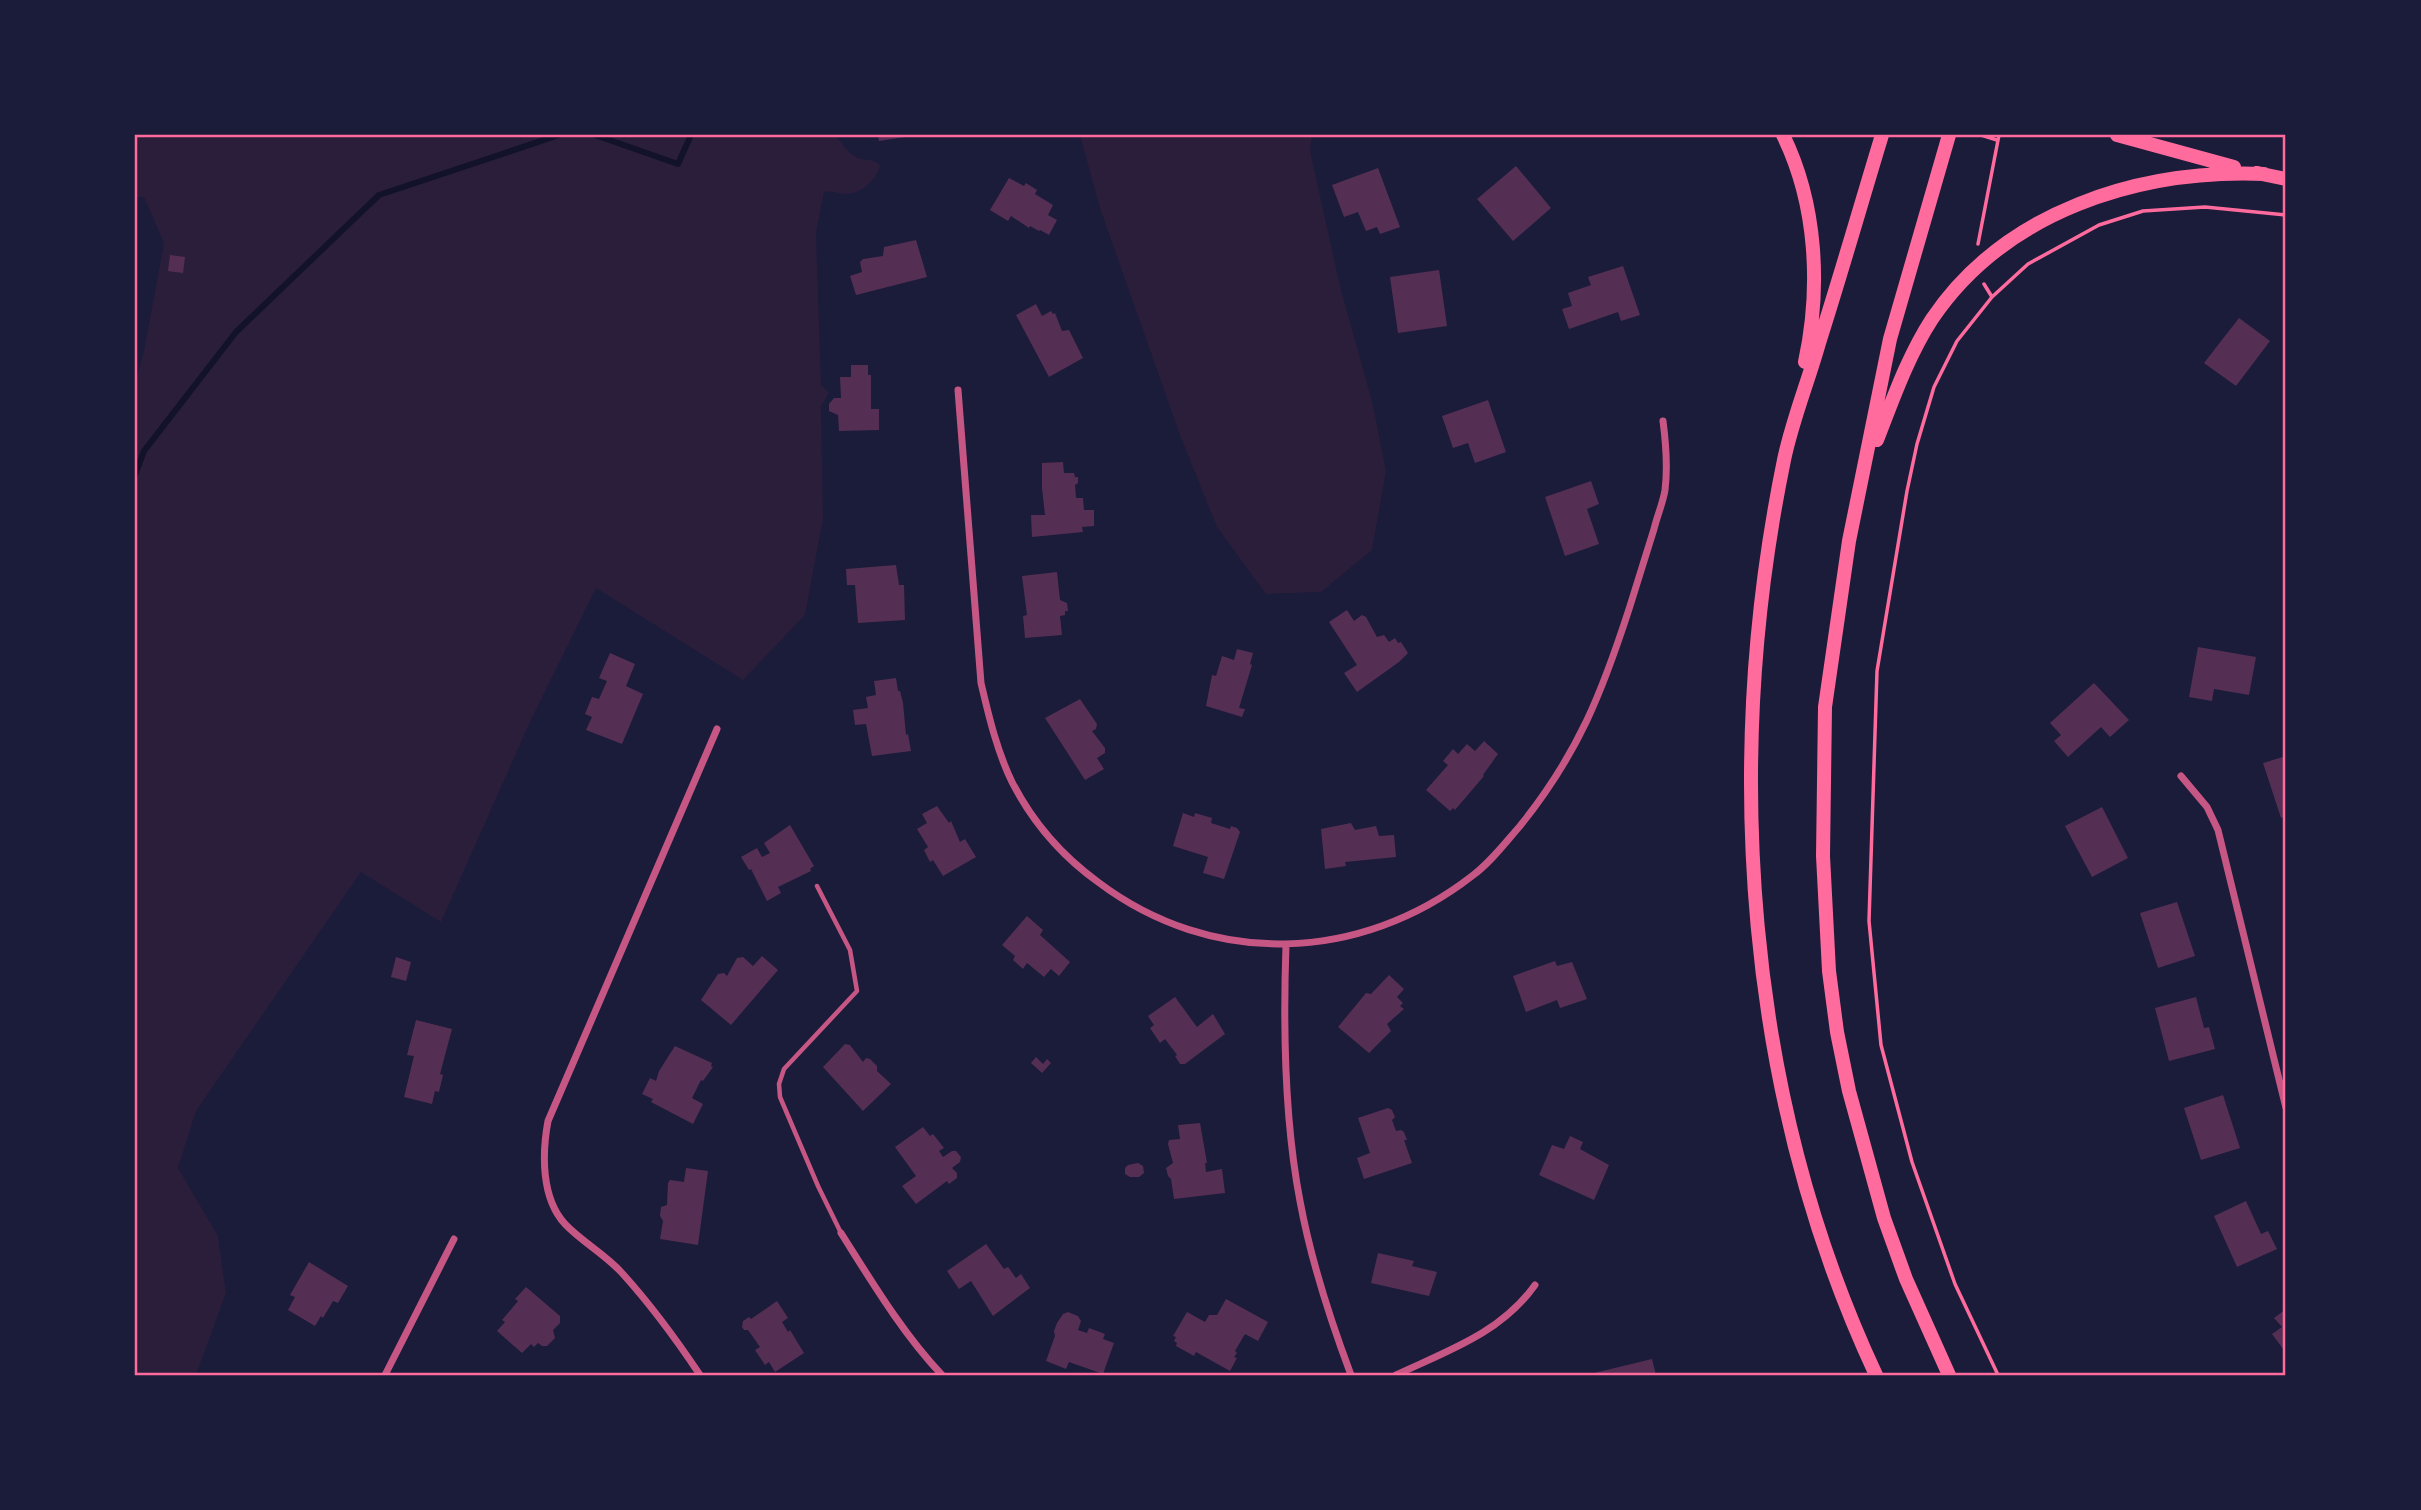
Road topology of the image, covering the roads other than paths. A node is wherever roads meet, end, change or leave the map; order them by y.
1 (1783, 135) edge
2 (1882, 135) edge
3 (1949, 135) edge
4 (2118, 135) edge
5 (2264, 174) junction
6 (2286, 179) edge
7 (958, 390) dead end
8 (1663, 421) dead end
9 (1784, 457) junction
10 (1863, 477) junction
11 (717, 729) dead end
12 (2180, 776) dead end
13 (817, 886) dead end
14 (1286, 945) junction
15 (2286, 1108) edge
16 (841, 1233) joint
17 (454, 1239) dead end
18 (1535, 1285) dead end
19 (385, 1375) edge
20 (700, 1375) edge
21 (942, 1375) edge
22 (1352, 1375) edge
23 (1396, 1375) edge
24 (1876, 1375) edge
25 (1949, 1375) edge

1 - 9 highway
2 - 9 highway
3 - 10 highway
4 - 5 highway
5 - 6 highway
5 - 10 highway
7 - 14 street
8 - 14 street
9 - 24 highway
10 - 25 highway
11 - 20 street
12 - 15 street
13 - 16 lane
14 - 22 street
16 - 21 street
17 - 19 street
18 - 23 street

